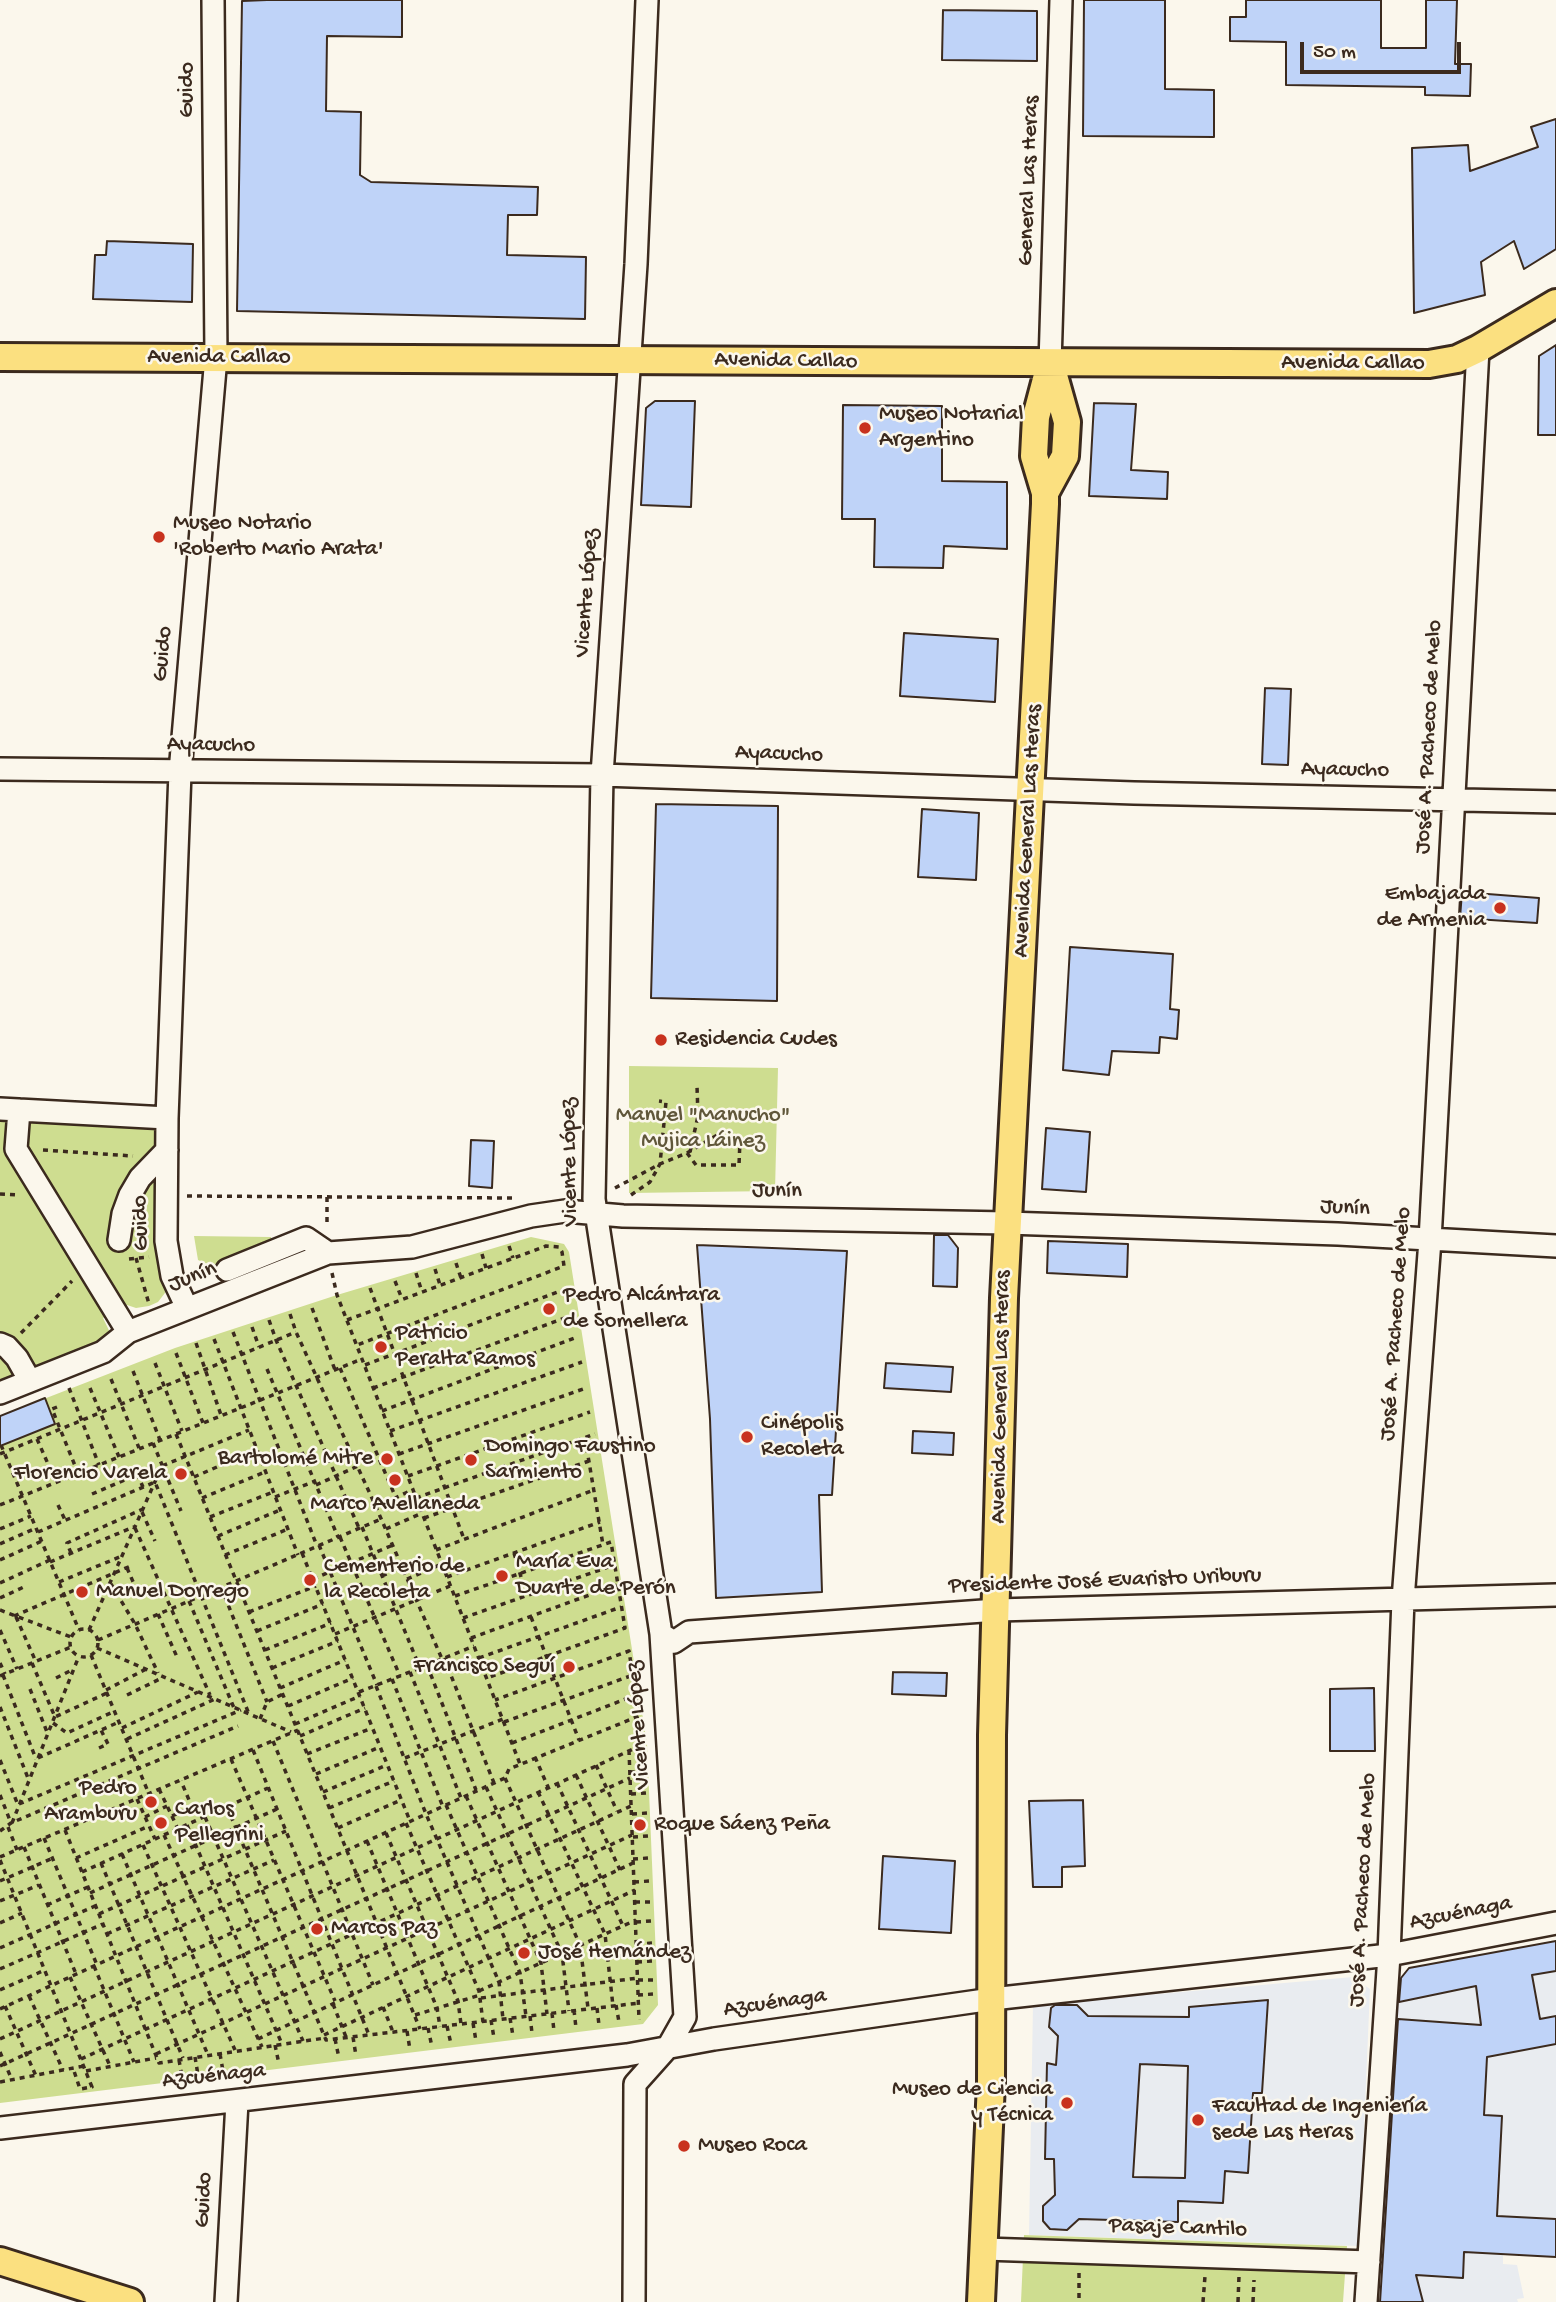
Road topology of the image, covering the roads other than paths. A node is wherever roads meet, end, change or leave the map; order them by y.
1 (214, 0) edge
2 (647, 0) edge
3 (1062, 0) edge
4 (1556, 303) edge
5 (1478, 349) junction
6 (0, 357) edge
7 (216, 357) junction
8 (629, 360) junction
9 (1050, 363) junction
10 (0, 769) edge
11 (180, 772) junction
12 (602, 775) junction
13 (1031, 790) junction
14 (1453, 799) junction
15 (1556, 802) edge
16 (10, 1110) edge
17 (167, 1118) junction
18 (167, 1150) junction
19 (594, 1206) junction
20 (1007, 1223) junction
21 (118, 1240) dead end
22 (1430, 1240) junction
23 (1556, 1246) edge
24 (328, 1253) junction
25 (227, 1270) dead end
26 (187, 1308) junction
27 (128, 1332) junction
28 (4, 1345) edge
29 (30, 1381) junction
30 (0, 1393) edge
31 (1556, 1595) edge
32 (1403, 1600) junction
33 (997, 1610) junction
34 (661, 1634) junction
35 (1556, 1923) edge
36 (1389, 1955) junction
37 (992, 1999) junction
38 (668, 2047) junction
39 (237, 2102) junction
40 (0, 2128) edge
41 (985, 2249) junction
42 (0, 2261) edge
43 (1369, 2262) junction
44 (130, 2302) edge
45 (226, 2302) edge
46 (634, 2302) edge
47 (981, 2302) edge
48 (1366, 2302) edge

1 - 7 street, Guido
2 - 8 street, Vicente López
3 - 9 street, General Las Heras
4 - 5 main road, Avenida Callao
5 - 9 main road, Avenida Callao
5 - 14 street, José A. Pacheco de Melo
6 - 7 main road, Avenida Callao
7 - 8 main road, Avenida Callao
7 - 11 street, Guido
8 - 9 main road, Avenida Callao
8 - 12 street, Vicente López
9 - 13 main road, Avenida General Las Heras
10 - 11 street, Ayacucho
11 - 12 street, Ayacucho
11 - 17 street, Guido
12 - 13 street, Ayacucho
12 - 19 street, Vicente López
13 - 14 street, Ayacucho
13 - 20 main road, Avenida General Las Heras
14 - 15 street, Ayacucho
14 - 22 street, José A. Pacheco de Melo
16 - 17 street
16 - 27 street
17 - 18 street, Guido
18 - 21 street
18 - 26 street, Guido
19 - 20 street, Junín
19 - 24 street, Junín
19 - 34 street, Vicente López
20 - 22 street, Junín
20 - 33 main road, Avenida General Las Heras
22 - 23 street, Junín
22 - 32 street, José A. Pacheco de Melo
24 - 25 street
24 - 26 street, Junín
26 - 27 street, Junín
27 - 29 street, Junín
28 - 29 street
29 - 30 street, Junín
31 - 32 street, Presidente José Evaristo Uriburu
32 - 33 street, Presidente José Evaristo Uriburu
32 - 36 street, José A. Pacheco de Melo
33 - 34 street, Presidente José Evaristo Uriburu
33 - 37 main road, Avenida General Las Heras
34 - 38 street, Vicente López
35 - 36 street, Azcuénaga
36 - 37 street, Azcuénaga
36 - 43 street, José A. Pacheco de Melo
37 - 38 street, Azcuénaga
37 - 41 main road, Avenida General Las Heras
38 - 39 street, Azcuénaga
38 - 46 street, Vicente López
39 - 40 street, Azcuénaga
39 - 45 street, Guido
41 - 43 street, Pasaje Cantilo
41 - 47 main road, Avenida General Las Heras
42 - 44 main road
43 - 48 street, José A. Pacheco de Melo

